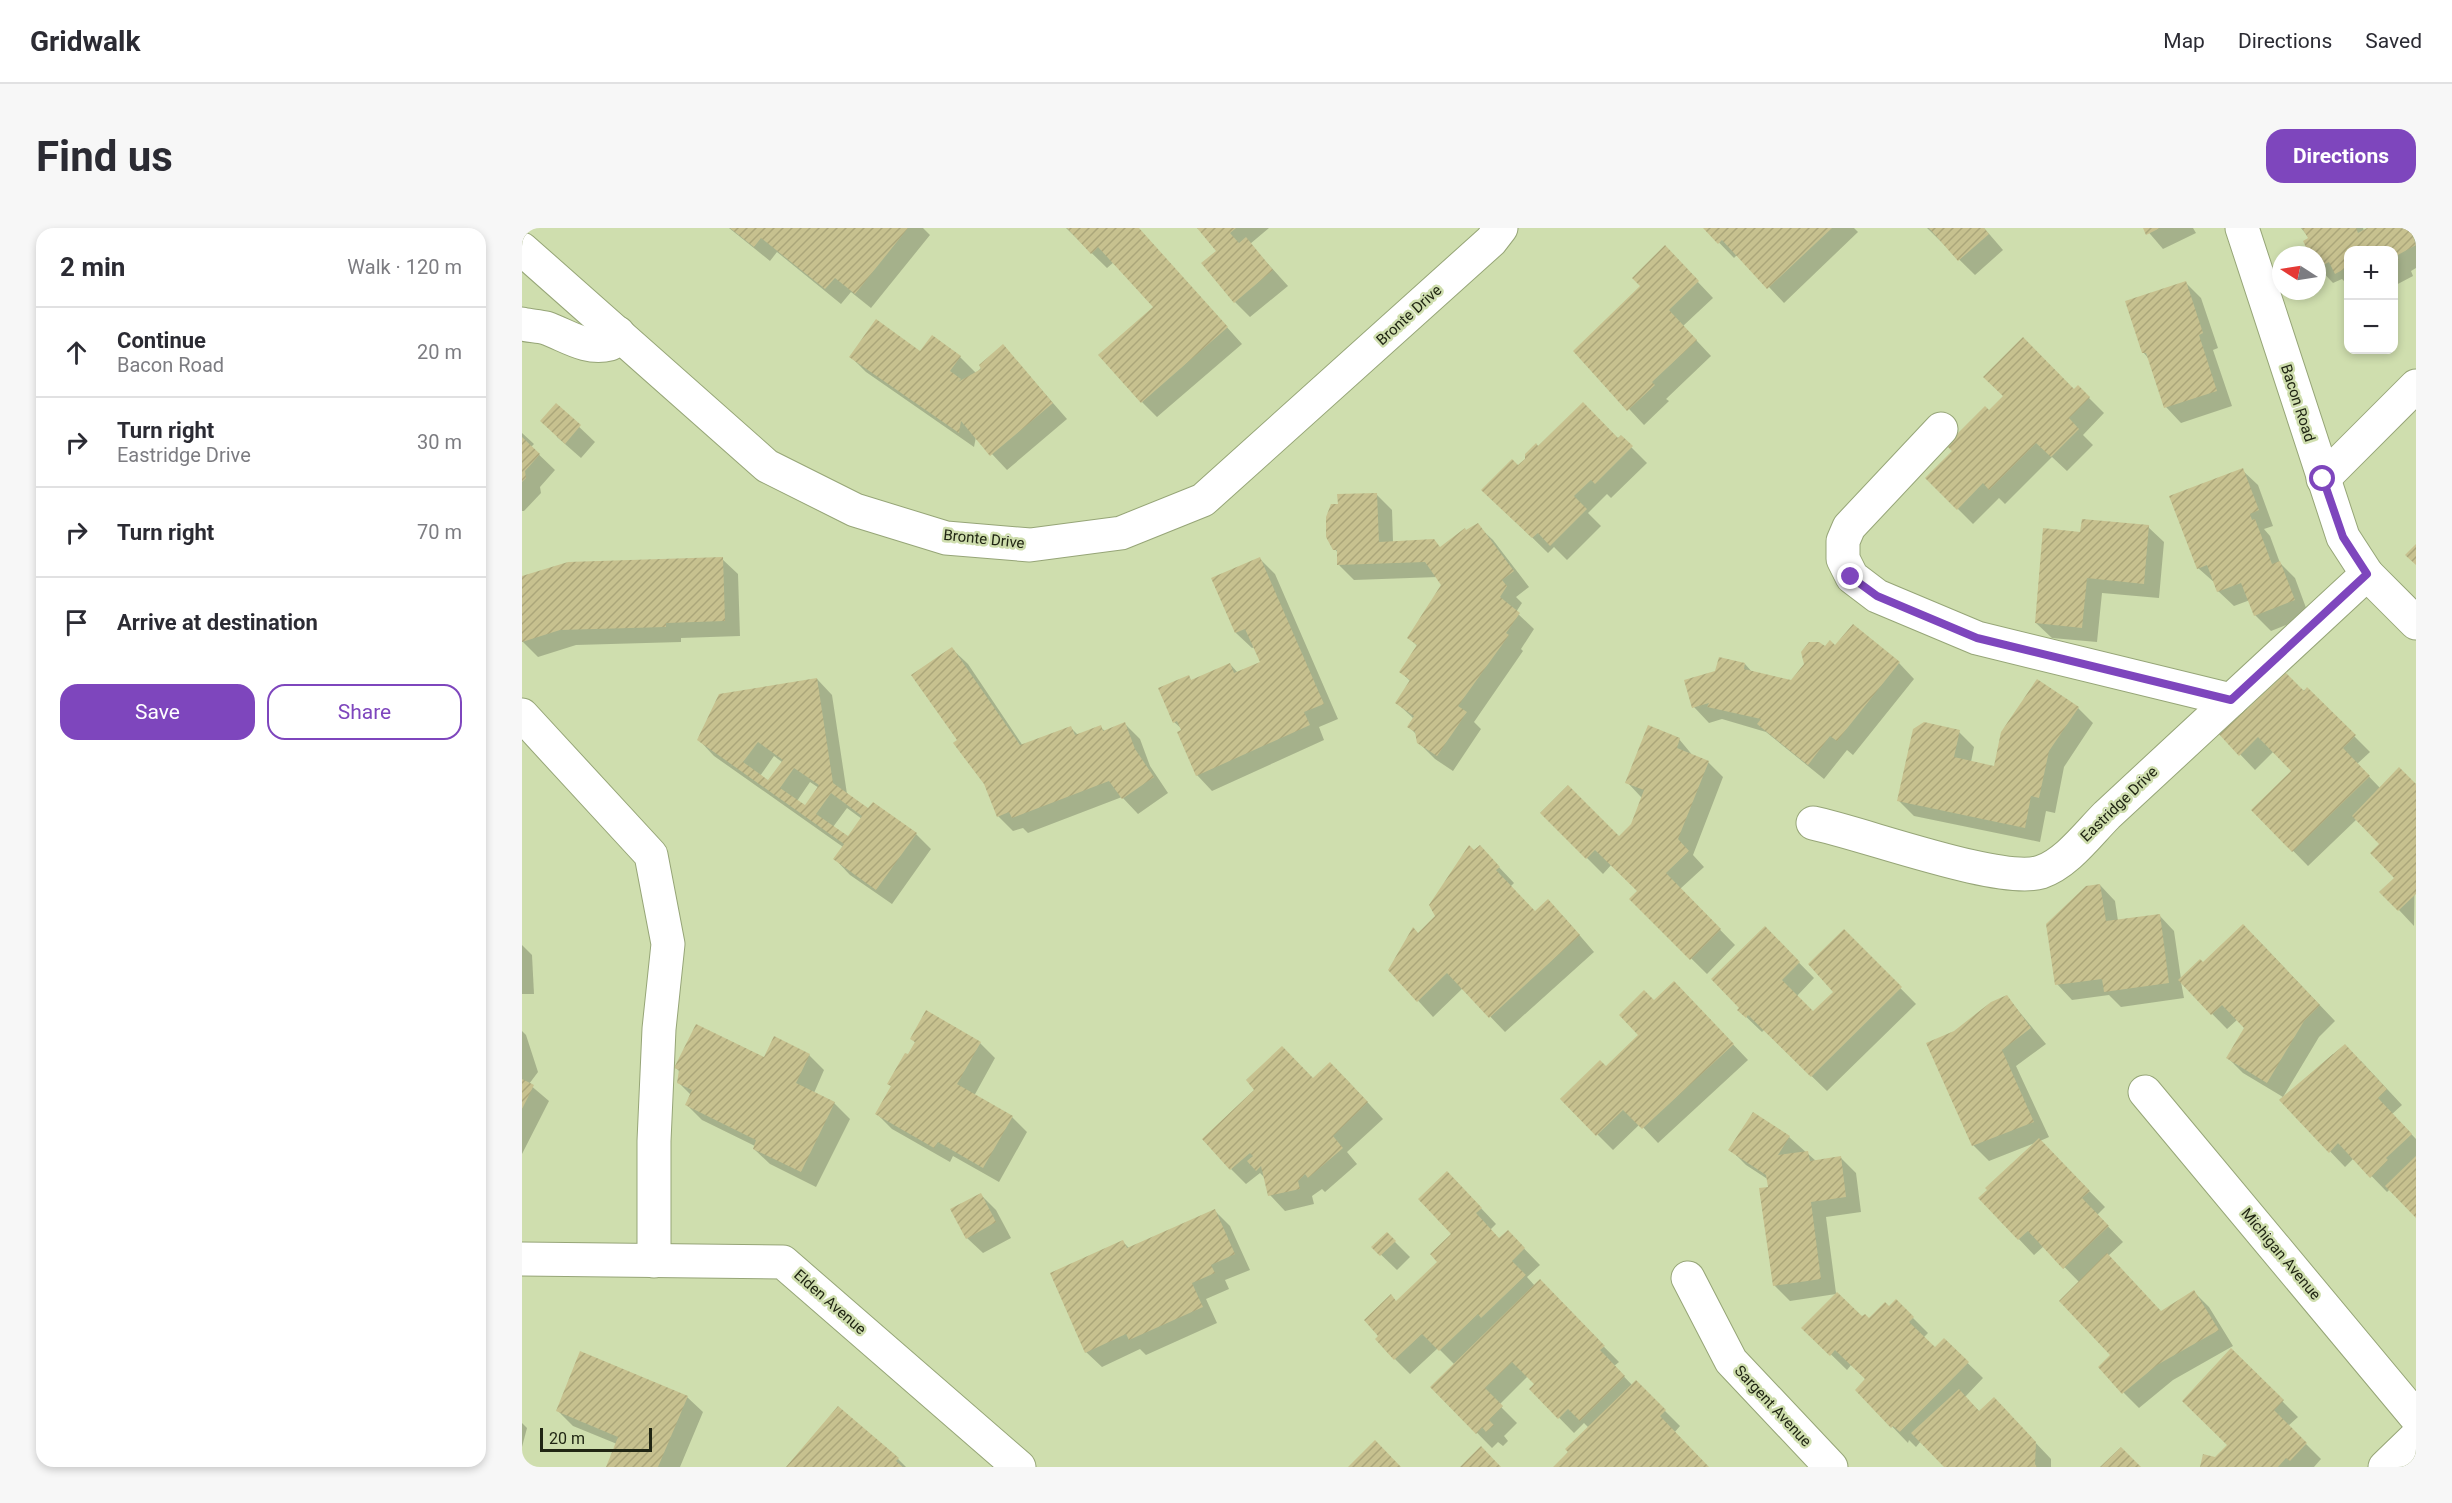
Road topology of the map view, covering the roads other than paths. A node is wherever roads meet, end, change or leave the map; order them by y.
1 (1501, 228) edge
2 (2242, 228) edge
3 (522, 249) edge
4 (522, 324) edge
5 (618, 333) junction
6 (2416, 386) edge
7 (1941, 429) dead end
8 (2323, 479) junction
9 (2367, 574) junction
10 (2416, 623) edge
11 (2231, 700) junction
12 (522, 715) edge
13 (1813, 823) dead end
14 (2145, 1092) dead end
15 (522, 1259) edge
16 (654, 1261) junction
17 (1688, 1278) dead end
18 (2416, 1417) edge
19 (2416, 1437) edge
20 (1019, 1467) edge
21 (1831, 1467) edge
22 (2385, 1467) edge

1 - 5 street, Bronte Drive
2 - 8 street, Bacon Road
3 - 5 street, Bronte Drive
4 - 5 street
6 - 8 street
7 - 11 street
8 - 9 street, Bacon Road
9 - 10 street, Bacon Road
9 - 11 street, Eastridge Drive
11 - 13 street, Eastridge Drive
12 - 16 street
14 - 18 street, Michigan Avenue
15 - 16 street, Elden Avenue
16 - 20 street, Elden Avenue
17 - 21 street, Sargent Avenue
19 - 22 street

